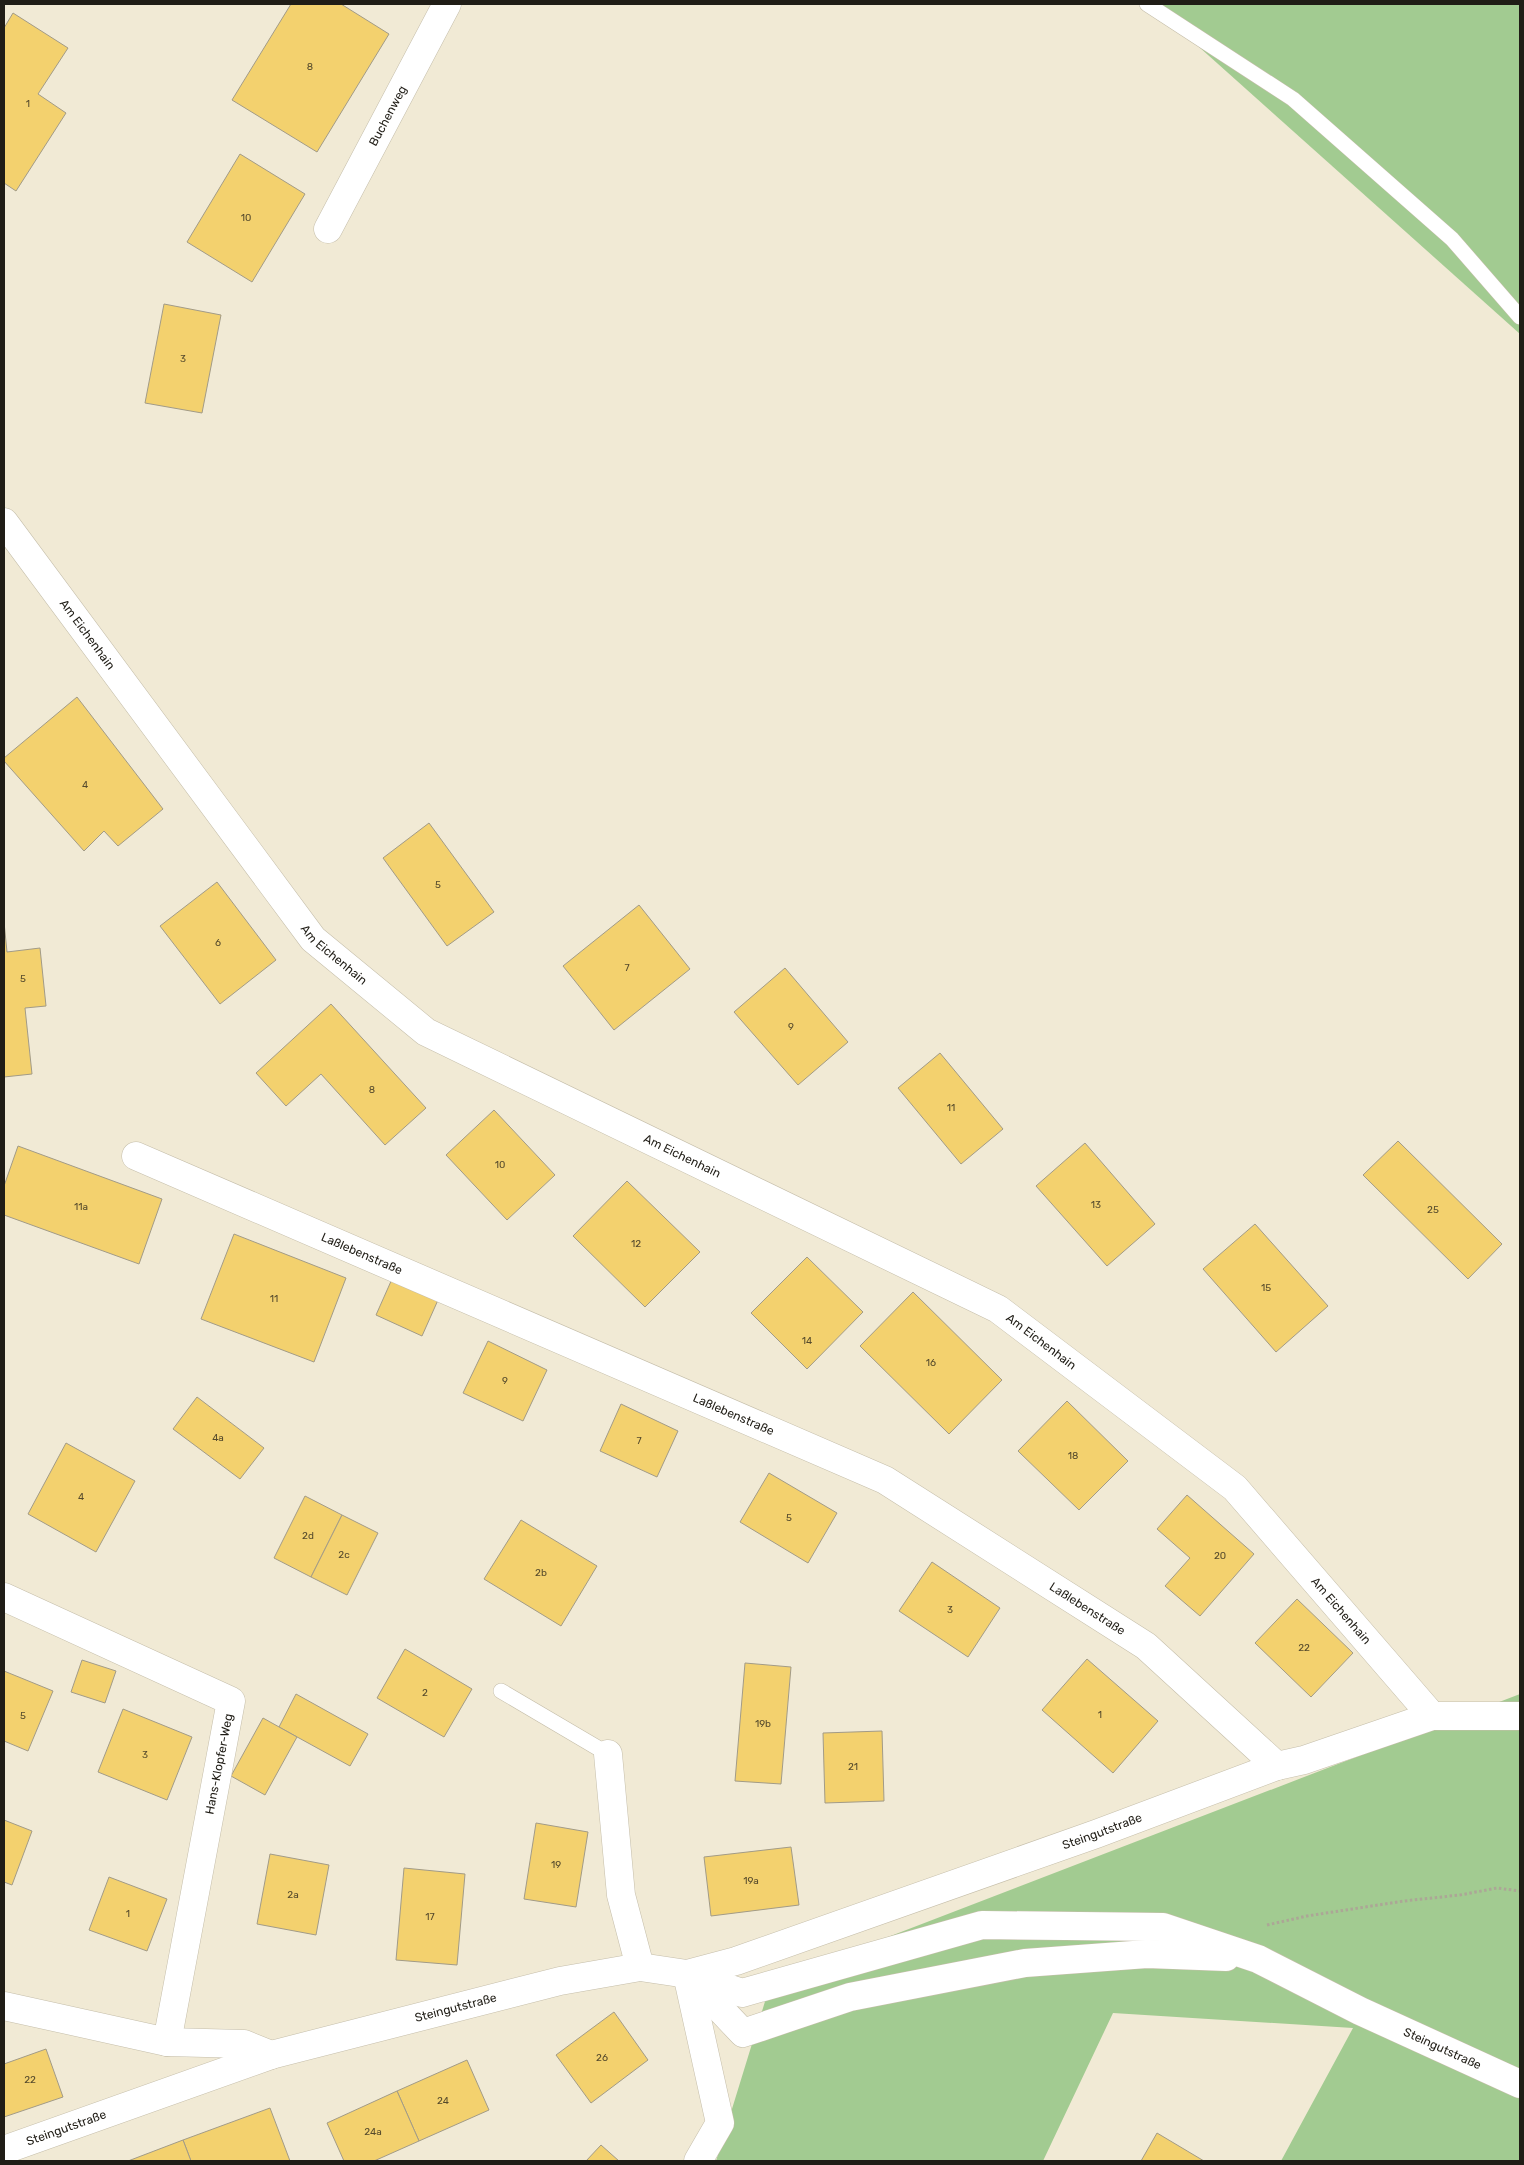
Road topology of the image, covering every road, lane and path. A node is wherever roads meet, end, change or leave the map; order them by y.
1 (447, 4) edge
2 (1147, 4) edge
3 (328, 229) dead end
4 (1520, 316) edge
5 (4, 522) edge
6 (136, 1156) dead end
7 (4, 1597) edge
8 (502, 1691) dead end
9 (1432, 1716) junction
10 (1520, 1716) edge
11 (608, 1754) joint
12 (1277, 1766) junction
13 (1520, 1892) edge
14 (1261, 1925) dead end
15 (1258, 1958) junction
16 (640, 1967) junction
17 (687, 1974) junction
18 (4, 2006) edge
19 (167, 2042) junction
20 (271, 2055) junction
21 (1520, 2084) edge
22 (4, 2150) edge
23 (698, 2161) edge

1 - 3 street, Buchenweg
2 - 4 lane
5 - 9 street, Am Eichenhain
6 - 12 street, Laßlebenstraße
7 - 19 street, Hans-Klopfer-Weg
8 - 11 lane
9 - 10 street, Steingutstraße
9 - 12 street, Steingutstraße
11 - 16 street
12 - 17 street, Steingutstraße
13 - 14 path
15 - 17 street, Steingutstraße
15 - 17 street, Steingutstraße
15 - 21 street, Steingutstraße
16 - 17 street, Steingutstraße
16 - 20 street, Steingutstraße
17 - 23 street
18 - 19 street
19 - 20 street
20 - 22 street, Steingutstraße

